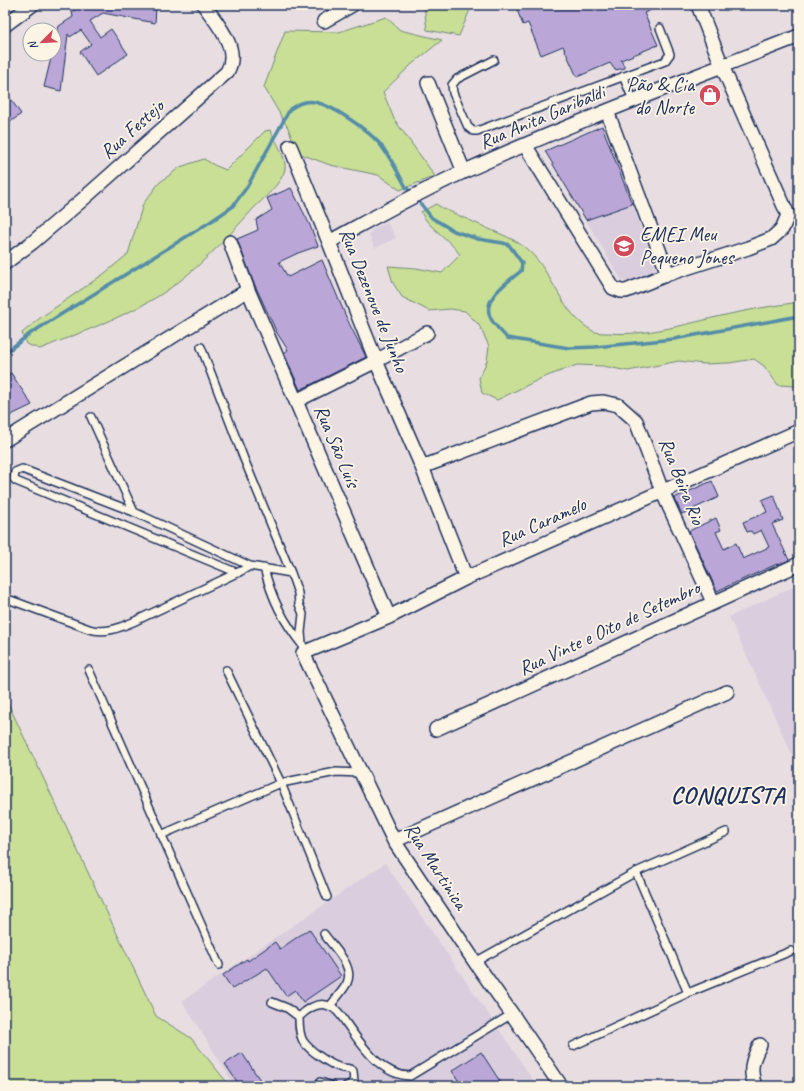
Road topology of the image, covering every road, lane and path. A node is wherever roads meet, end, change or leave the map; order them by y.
1 (32, 5) edge
2 (204, 5) edge
3 (352, 5) edge
4 (698, 5) edge
5 (324, 21) dead end
6 (5, 25) edge
7 (660, 28) dead end
8 (799, 36) edge
9 (494, 60) dead end
10 (722, 66) junction
11 (623, 76) junction
12 (428, 83) dead end
13 (633, 100) junction
14 (607, 111) junction
15 (525, 145) junction
16 (290, 146) dead end
17 (464, 172) junction
18 (794, 216) edge
19 (230, 242) dead end
20 (329, 242) junction
21 (5, 263) edge
22 (668, 274) junction
23 (248, 290) junction
24 (427, 333) dead end
25 (201, 347) dead end
26 (376, 361) junction
27 (296, 401) junction
28 (91, 417) dead end
29 (799, 431) edge
30 (5, 440) edge
31 (422, 467) junction
32 (662, 491) junction
33 (134, 512) junction
34 (799, 564) edge
35 (250, 566) junction
36 (264, 568) junction
37 (238, 573) junction
38 (291, 573) junction
39 (466, 578) junction
40 (5, 598) edge
41 (713, 602) junction
42 (389, 617) junction
43 (303, 650) junction
44 (89, 670) dead end
45 (226, 670) dead end
46 (727, 692) dead end
47 (436, 729) dead end
48 (360, 773) junction
49 (281, 783) junction
50 (726, 832) dead end
51 (161, 835) junction
52 (394, 841) junction
53 (636, 872) junction
54 (327, 897) dead end
55 (324, 934) dead end
56 (791, 951) dead end
57 (475, 962) junction
58 (219, 965) dead end
59 (688, 993) junction
60 (272, 1002) dead end
61 (330, 1006) junction
62 (512, 1014) junction
63 (299, 1017) junction
64 (760, 1045) dead end
65 (573, 1046) dead end
66 (320, 1082) dead end
67 (333, 1086) edge
68 (346, 1086) edge
69 (561, 1086) edge
70 (754, 1086) edge

1 - 6 street
2 - 21 street, Rua Festejo
3 - 5 street
4 - 10 street
7 - 11 lane
8 - 10 street, Rua Anita Garibaldi
9 - 11 lane
10 - 13 street, Rua Anita Garibaldi
10 - 18 street
11 - 13 lane
12 - 17 street
13 - 14 street, Rua Anita Garibaldi
14 - 15 street, Rua Anita Garibaldi
14 - 22 street
15 - 17 street, Rua Anita Garibaldi
15 - 22 street
16 - 20 street, Rua Dezenove de Junho
17 - 20 street, Rua Anita Garibaldi
18 - 22 street
19 - 23 street, Rua São Luís
20 - 26 street, Rua Dezenove de Junho
23 - 27 street, Rua São Luís
23 - 30 street
24 - 26 street
25 - 38 lane
26 - 27 street
26 - 31 street, Rua Dezenove de Junho
27 - 42 street, Rua São Luís
28 - 33 lane
29 - 32 street, Rua Caramelo
31 - 32 street, Rua Beira Rio
31 - 39 street, Rua Dezenove de Junho
32 - 39 street, Rua Caramelo
32 - 41 street, Rua Beira Rio
33 - 35 lane
33 - 37 lane
34 - 41 street, Rua Vinte e Oito de Setembro
35 - 36 lane
35 - 37 lane
36 - 38 lane
36 - 43 lane
37 - 40 lane
38 - 43 lane
39 - 42 street, Rua Caramelo
41 - 47 street, Rua Vinte e Oito de Setembro
42 - 43 street, Rua Caramelo
43 - 48 street, Rua Martinica
44 - 51 lane
45 - 49 lane
46 - 52 street
48 - 49 lane
48 - 52 street, Rua Martinica
49 - 51 lane
49 - 54 lane
50 - 53 lane
51 - 58 lane
52 - 57 street, Rua Martinica
53 - 57 lane
53 - 59 lane
55 - 61 lane
56 - 59 lane
57 - 62 street, Rua Martinica
59 - 65 lane
60 - 63 lane
61 - 62 lane
61 - 63 lane
62 - 69 street, Rua Martinica
63 - 68 lane
64 - 70 street
66 - 67 lane

